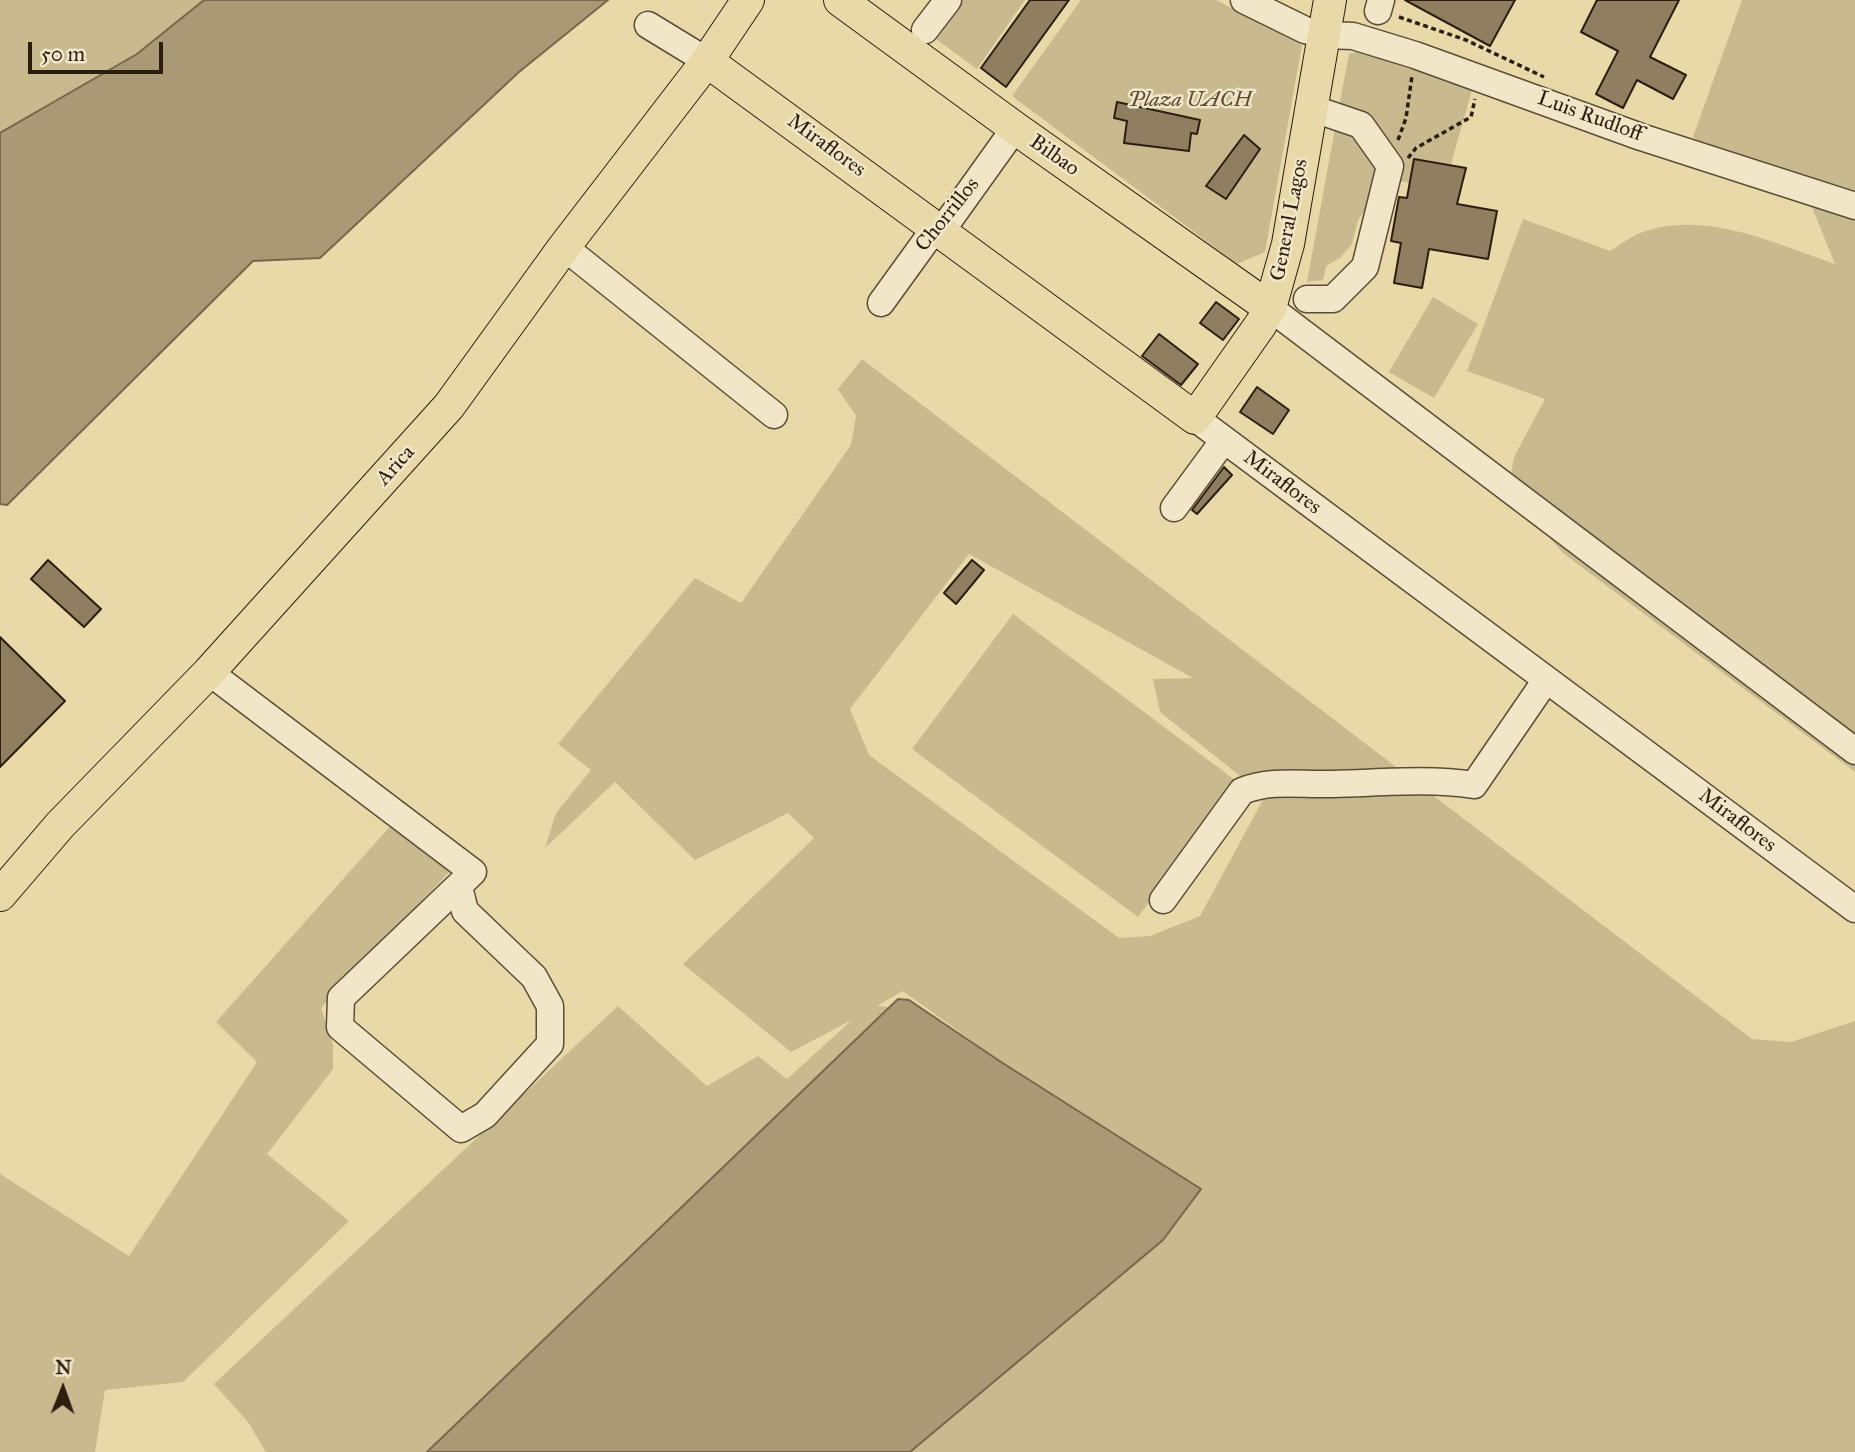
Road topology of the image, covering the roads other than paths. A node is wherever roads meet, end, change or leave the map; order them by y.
1 (748, 0) edge
2 (840, 0) edge
3 (948, 0) edge
4 (1244, 0) edge
5 (1330, 0) edge
6 (648, 25) dead end
7 (925, 30) dead end
8 (1324, 35) junction
9 (707, 61) junction
10 (1311, 107) junction
11 (1015, 128) junction
12 (1855, 206) edge
13 (942, 230) junction
14 (564, 247) junction
15 (1307, 299) dead end
16 (881, 303) dead end
17 (1270, 308) junction
18 (774, 415) dead end
19 (1195, 418) junction
20 (1224, 440) junction
21 (1174, 508) dead end
22 (209, 673) junction
23 (1546, 680) junction
24 (1855, 751) edge
25 (459, 887) junction
26 (0, 895) edge
27 (1163, 900) dead end
28 (1855, 909) edge

1 - 9 main road, Arica
2 - 11 main road, Bilbao
3 - 7 street
4 - 8 street, Luis Rudloff
5 - 8 main road, General Lagos
6 - 9 street
8 - 10 main road, General Lagos
8 - 12 street, Luis Rudloff
9 - 13 main road, Miraflores
9 - 14 main road, Arica
10 - 15 street
10 - 17 main road, General Lagos
11 - 13 street, Chorrillos
11 - 17 main road, Bilbao
13 - 16 street, Chorrillos
13 - 19 main road, Miraflores
14 - 18 street
14 - 22 main road, Arica
17 - 19 main road, General Lagos
17 - 24 street
19 - 20 street, Miraflores
20 - 21 street
20 - 23 street, Miraflores
22 - 25 street
22 - 26 main road, Arica
23 - 27 street
23 - 28 street, Miraflores
25 - 25 street

